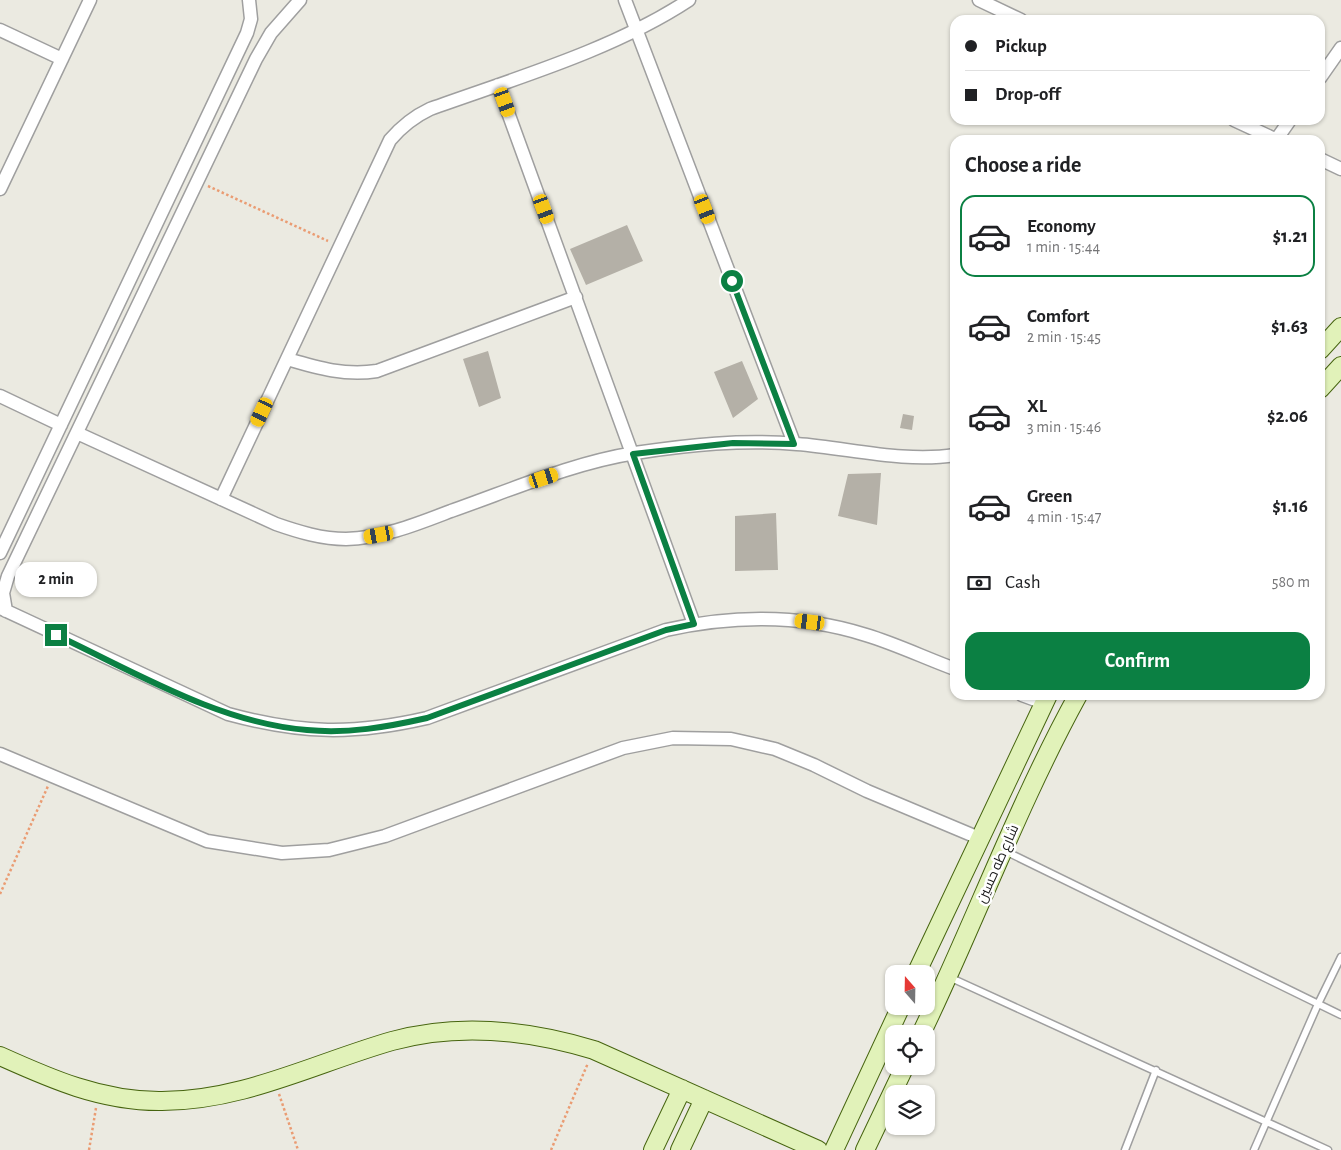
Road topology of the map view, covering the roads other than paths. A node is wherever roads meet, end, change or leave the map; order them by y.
1 (90, 0) edge
2 (249, 0) edge
3 (300, 0) edge
4 (625, 0) edge
5 (689, 0) edge
6 (979, 0) edge
7 (1011, 15) edge
8 (636, 29) junction
9 (0, 30) edge
10 (1341, 48) edge
11 (62, 59) junction
12 (1325, 71) edge
13 (498, 85) junction
14 (1244, 125) edge
15 (1266, 135) edge
16 (1325, 161) edge
17 (1341, 169) edge
18 (0, 189) edge
19 (576, 297) junction
20 (1341, 326) edge
21 (1325, 344) edge
22 (287, 359) junction
23 (1341, 366) edge
24 (1325, 384) edge
25 (0, 396) edge
26 (61, 424) junction
27 (77, 433) junction
28 (794, 444) junction
29 (633, 454) junction
30 (950, 455) edge
31 (221, 499) junction
32 (0, 553) edge
33 (3, 610) edge
34 (694, 624) junction
35 (950, 667) edge
36 (1046, 700) edge
37 (1075, 700) edge
38 (0, 754) edge
39 (980, 838) junction
40 (1004, 850) junction
41 (1341, 957) edge
42 (920, 965) edge
43 (949, 976) junction
44 (1318, 1004) junction
45 (897, 1015) edge
46 (1341, 1015) edge
47 (925, 1025) edge
48 (0, 1056) edge
49 (1156, 1070) junction
50 (901, 1075) edge
51 (682, 1089) junction
52 (704, 1099) junction
53 (1267, 1122) junction
54 (653, 1150) edge
55 (680, 1150) edge
56 (818, 1150) edge
57 (834, 1150) edge
58 (865, 1150) edge
59 (1126, 1150) edge
60 (1254, 1150) edge
61 (1328, 1150) edge

1 - 11 street
2 - 26 street
3 - 27 street
4 - 8 street
5 - 8 street
6 - 7 street
8 - 13 street
8 - 28 street
9 - 11 street
10 - 12 street
11 - 18 street
13 - 19 street
13 - 22 street
14 - 15 street
16 - 17 street
19 - 22 street
19 - 29 street
20 - 21 main road
22 - 31 street
23 - 24 main road
25 - 26 street
26 - 32 street
27 - 31 street
27 - 33 street
28 - 29 street
28 - 30 street
29 - 31 street
29 - 34 street
33 - 34 street
34 - 35 street
36 - 39 main road, شارع طه حسين
37 - 40 main road, شارع طه حسين
38 - 39 street
39 - 42 main road, شارع طه حسين
40 - 43 main road, شارع طه حسين
40 - 44 lane
41 - 44 lane
43 - 47 main road, شارع طه حسين
43 - 49 lane
44 - 46 lane
44 - 53 lane
45 - 57 main road
48 - 51 main road
49 - 53 lane
49 - 59 lane
50 - 58 main road
51 - 52 main road
51 - 54 main road
52 - 55 main road
52 - 56 main road
53 - 60 lane
53 - 61 lane

